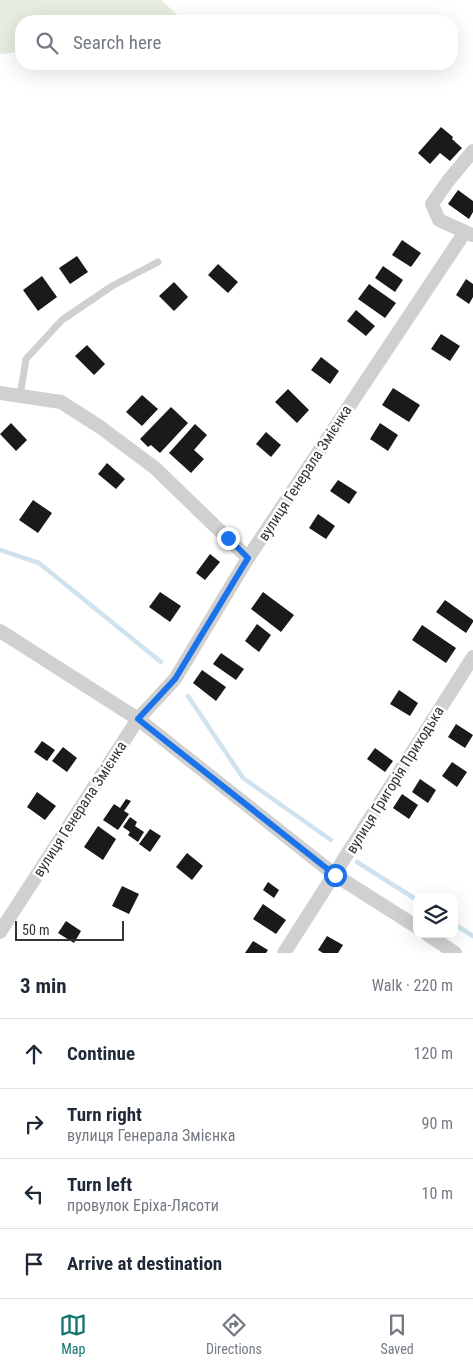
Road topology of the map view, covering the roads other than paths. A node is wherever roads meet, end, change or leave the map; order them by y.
1 (473, 151) edge
2 (469, 234) edge
3 (158, 262) dead end
4 (0, 393) edge
5 (20, 396) junction
6 (248, 558) junction
7 (0, 631) edge
8 (473, 658) edge
9 (138, 719) junction
10 (335, 875) junction
11 (413, 925) edge
12 (0, 932) edge
13 (433, 938) edge
14 (284, 953) edge
15 (455, 953) edge

1 - 2 street, вулиця Генерала Змієнка
2 - 6 street, вулиця Генерала Змієнка
3 - 5 lane
4 - 5 street
5 - 6 street
6 - 9 street, вулиця Генерала Змієнка
7 - 9 street
8 - 10 street, вулиця Григорія Приходька
9 - 10 street
9 - 12 street, вулиця Генерала Змієнка
10 - 11 street
10 - 14 street, вулиця Григорія Приходька
13 - 15 street

